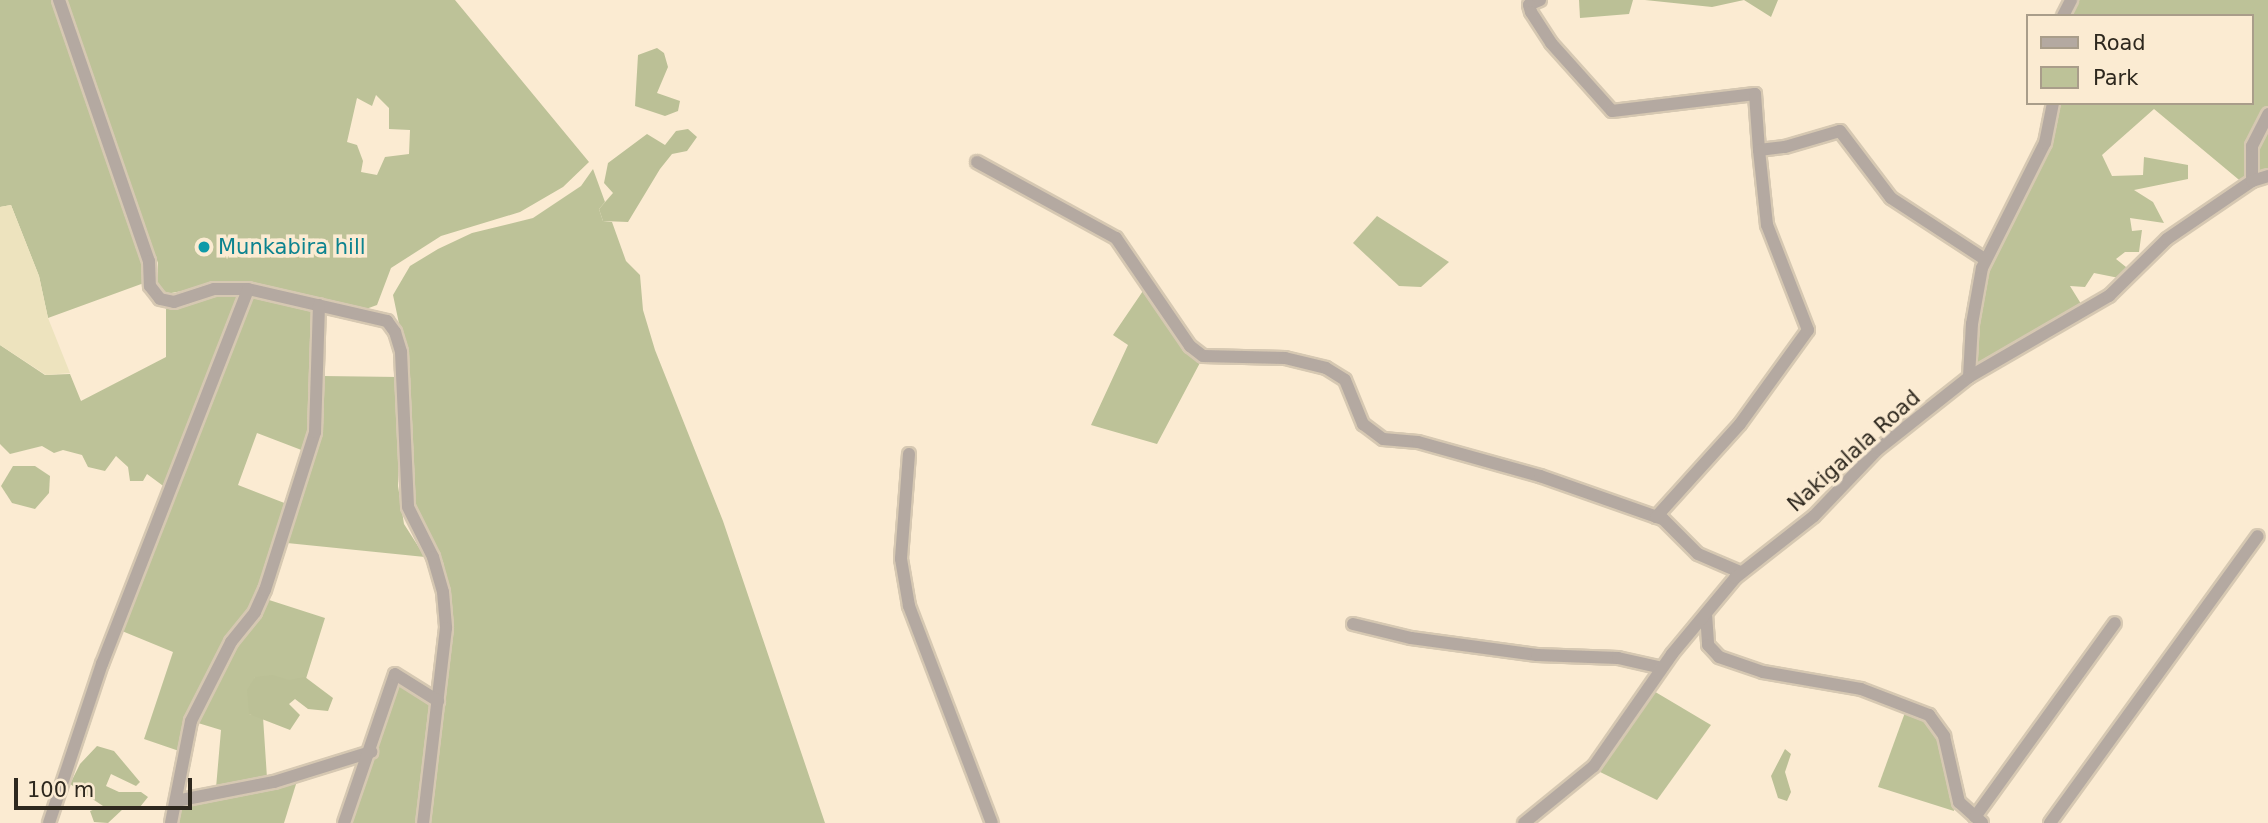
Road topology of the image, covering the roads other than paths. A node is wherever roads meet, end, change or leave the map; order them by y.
1 (59, 0) edge
2 (1540, 0) edge
3 (2053, 105) edge
4 (2268, 114) edge
5 (1759, 150) junction
6 (977, 162) dead end
7 (2268, 176) edge
8 (2252, 181) junction
9 (1986, 260) junction
10 (248, 289) junction
11 (319, 306) junction
12 (1969, 377) junction
13 (909, 454) dead end
14 (1656, 517) junction
15 (2258, 536) dead end
16 (1740, 572) junction
17 (1706, 614) junction
18 (2116, 623) dead end
19 (1353, 624) dead end
20 (1682, 643) junction
21 (1708, 645) junction
22 (1662, 668) junction
23 (438, 701) junction
24 (371, 752) junction
25 (176, 801) junction
26 (1979, 820) edge
27 (49, 823) edge
28 (171, 823) edge
29 (344, 823) edge
30 (423, 823) edge
31 (992, 823) edge
32 (1524, 823) edge
33 (2050, 823) edge

1 - 10 street
2 - 5 street
3 - 9 street
4 - 8 street
5 - 9 street
5 - 14 street
6 - 14 street
7 - 8 street, Nakigalala Road
8 - 12 street, Nakigalala Road
9 - 12 street
10 - 11 street
10 - 27 street
11 - 23 street
11 - 25 street
12 - 16 street, Nakigalala Road
13 - 31 street
14 - 16 street
15 - 33 street
16 - 17 street, Nakigalala Road
17 - 20 street, Nakigalala Road
17 - 21 street
18 - 26 street
19 - 22 street
20 - 21 street
20 - 22 street, Nakigalala Road
21 - 26 street
22 - 32 street, Nakigalala Road
23 - 24 street
23 - 30 street
24 - 25 street
24 - 29 street
25 - 28 street

